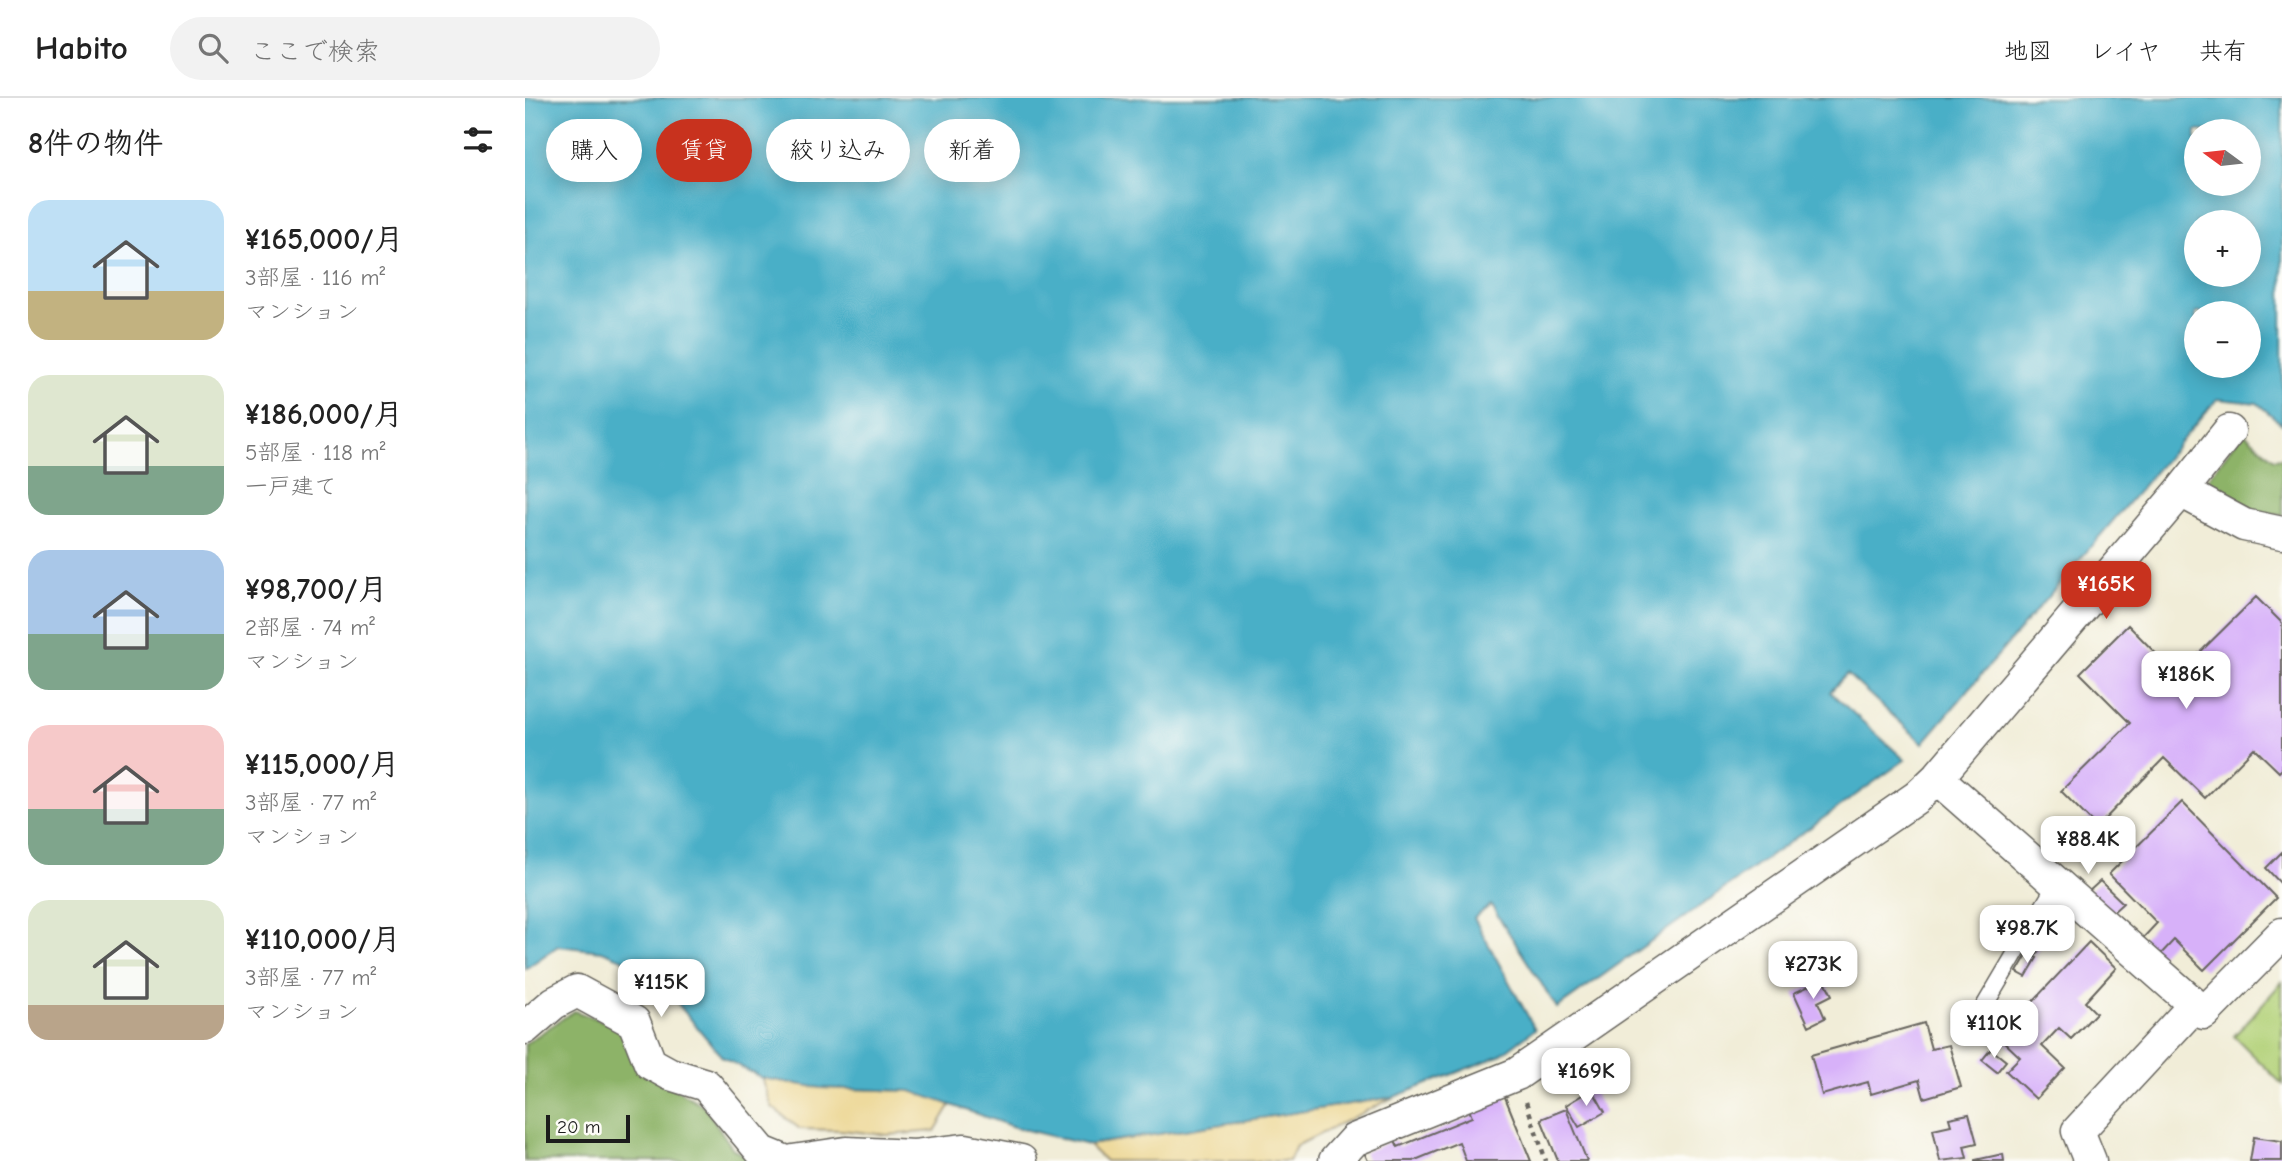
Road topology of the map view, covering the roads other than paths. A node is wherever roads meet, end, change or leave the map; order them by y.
1 (2229, 431) dead end
2 (2181, 491) junction
3 (2282, 533) edge
4 (1937, 778) junction
5 (2057, 883) junction
6 (2282, 934) edge
7 (2195, 1005) junction
8 (1973, 1025) dead end
9 (525, 1028) edge
10 (784, 1161) edge
11 (793, 1161) edge
12 (1021, 1161) edge
13 (1335, 1161) edge
14 (2090, 1161) edge

1 - 2 street
2 - 3 street
2 - 4 street
4 - 5 street
4 - 13 street
5 - 7 street
5 - 8 lane
6 - 7 street
7 - 14 street
9 - 10 street
11 - 12 street

